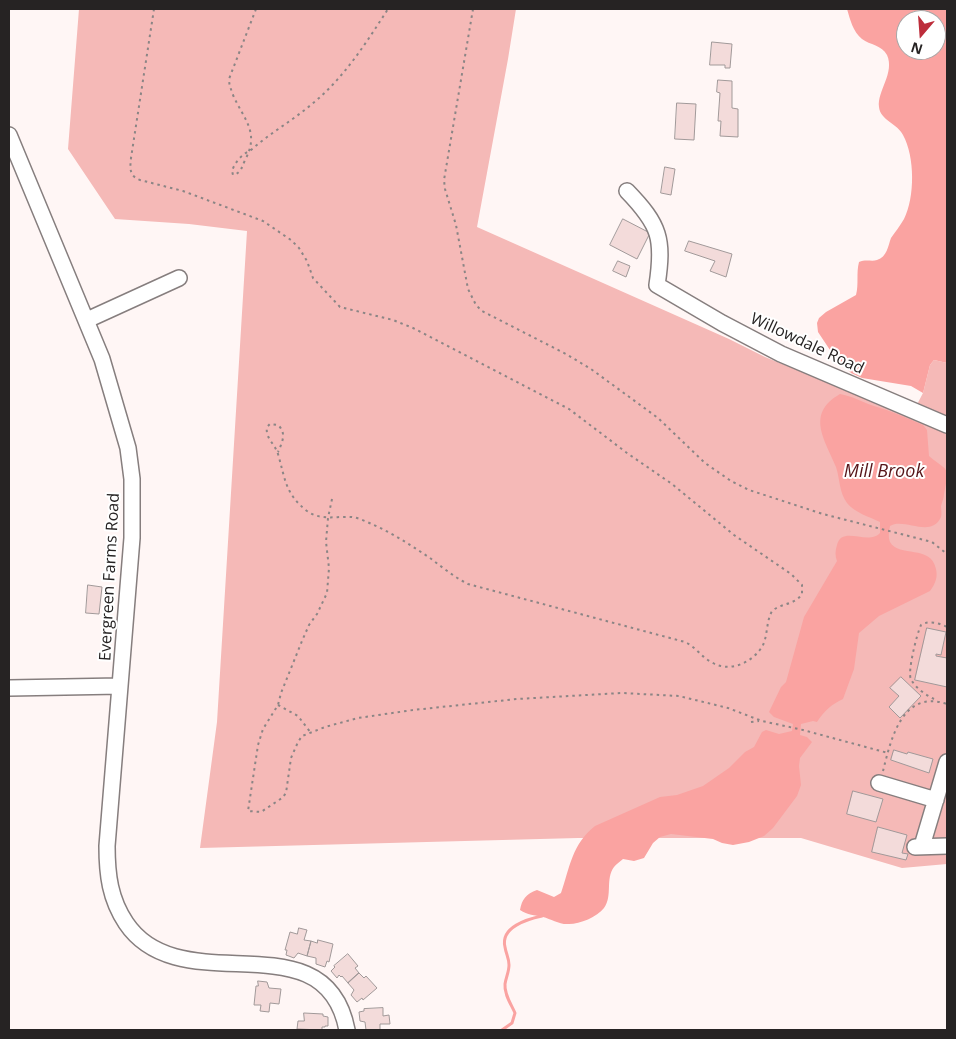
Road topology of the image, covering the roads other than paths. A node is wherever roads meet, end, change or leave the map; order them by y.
1 (11, 144) edge
2 (626, 191) dead end
3 (179, 278) dead end
4 (87, 320) junction
5 (947, 425) edge
6 (120, 686) junction
7 (9, 688) edge
8 (947, 762) edge
9 (879, 783) road end
10 (936, 800) junction
11 (947, 846) edge
12 (347, 1030) edge

1 - 4 street, Evergreen Farms Road
2 - 5 street, Willowdale Road
3 - 4 street
4 - 6 street, Evergreen Farms Road
6 - 7 street
6 - 12 street, Evergreen Farms Road
8 - 10 street
9 - 10 street
10 - 11 street

